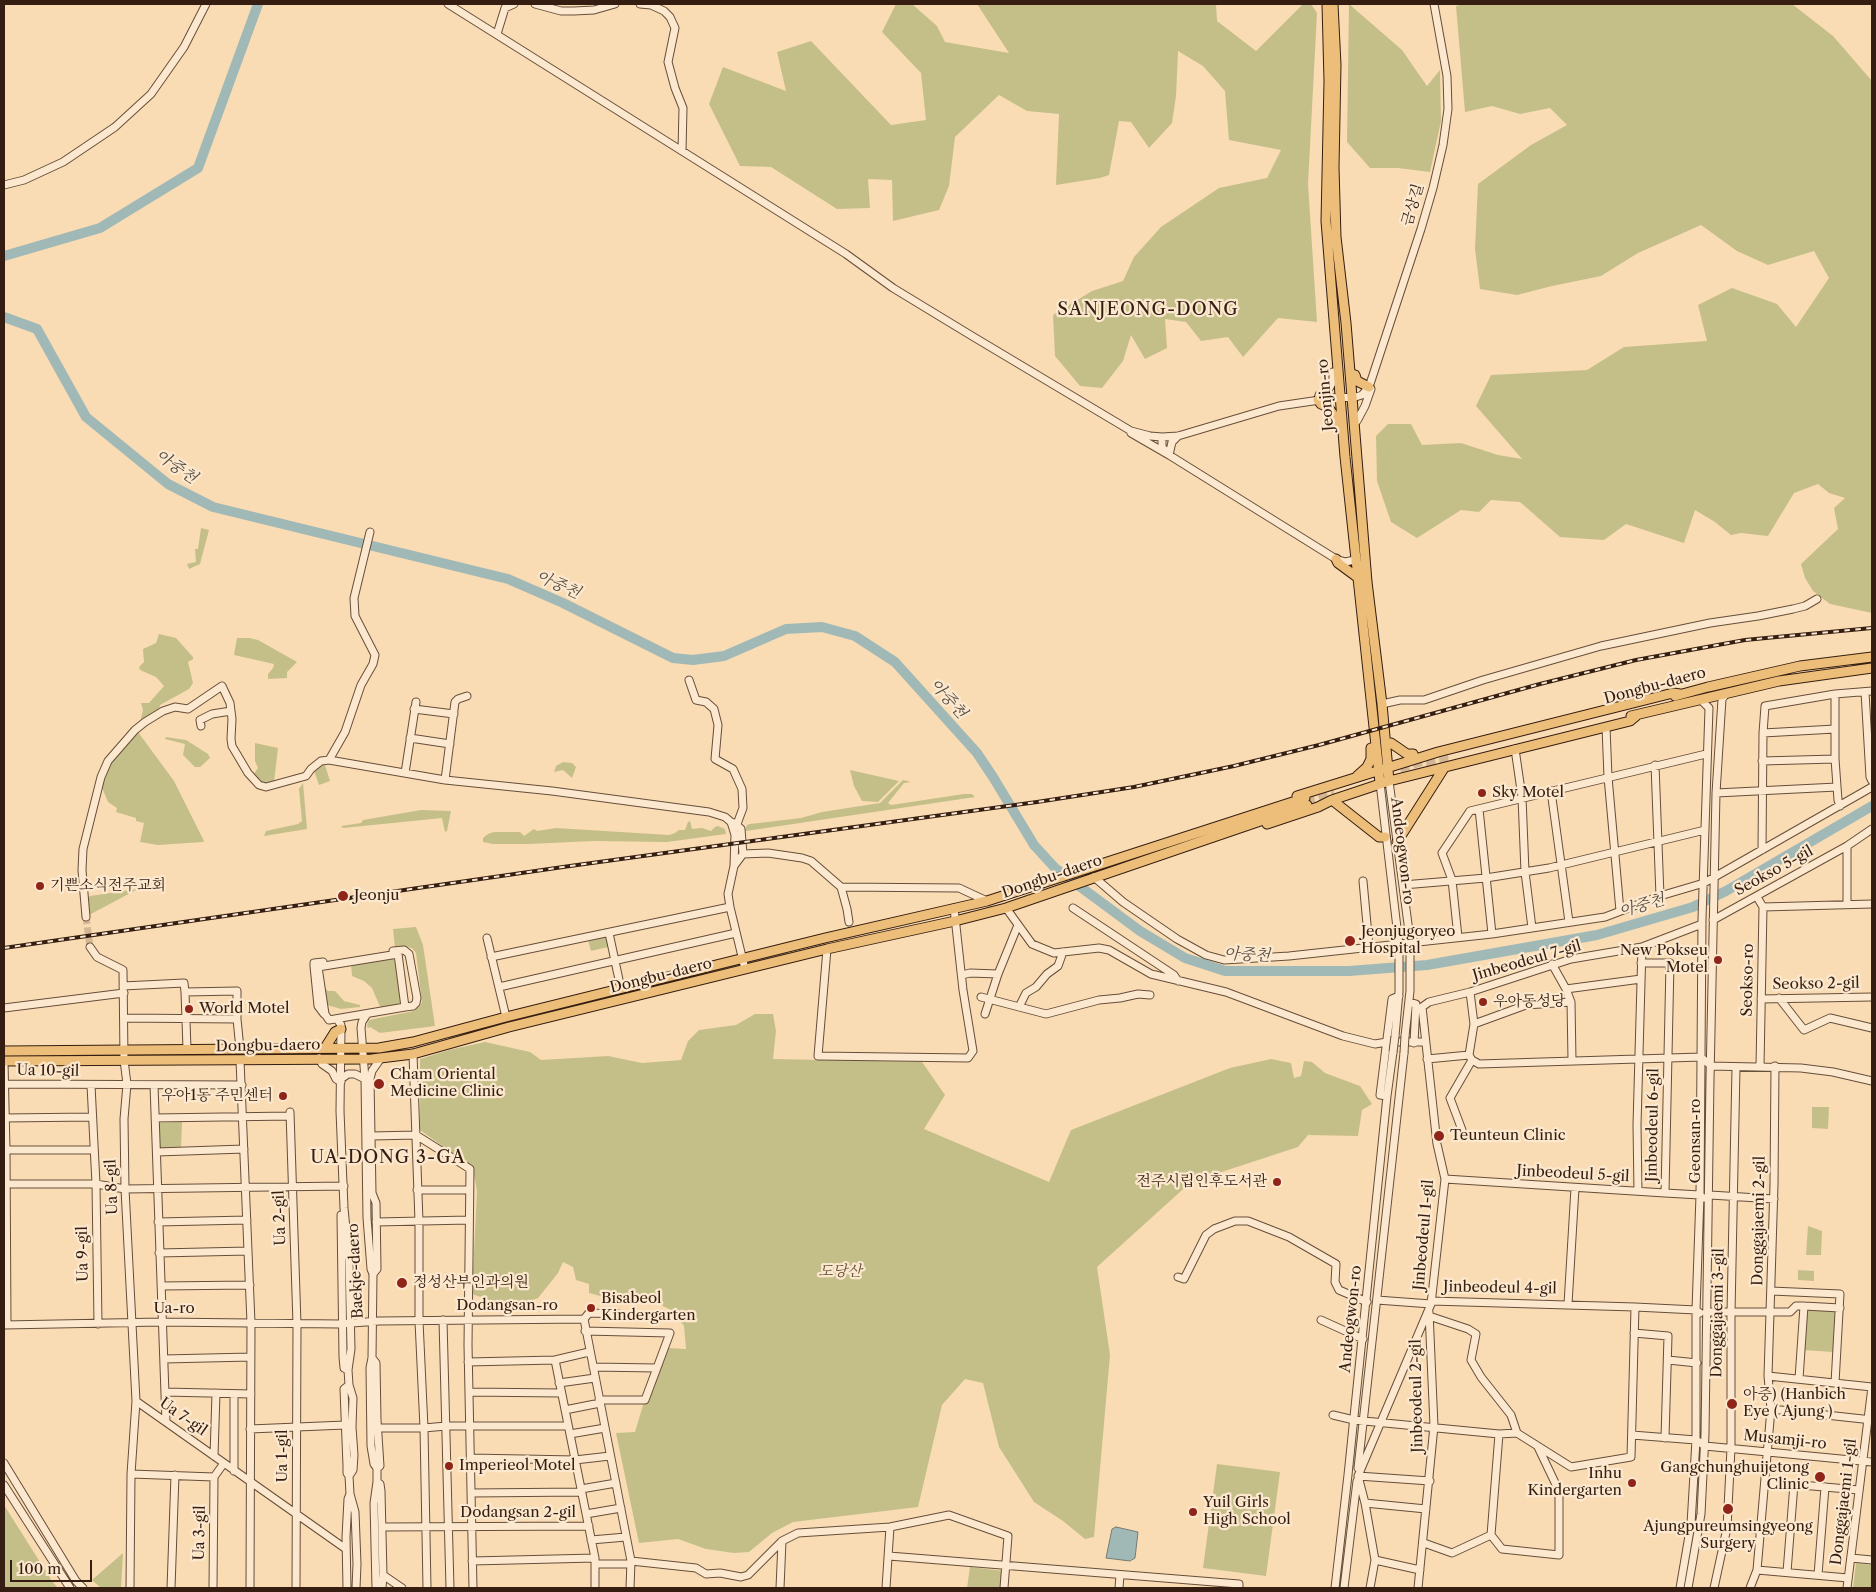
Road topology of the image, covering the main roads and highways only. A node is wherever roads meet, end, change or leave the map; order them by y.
1 (1327, 4) edge
2 (1333, 4) edge
3 (1350, 374) junction
4 (1369, 387) road end
5 (1318, 400) road end
6 (1342, 426) junction
7 (1336, 559) road end
8 (1356, 577) junction
9 (1872, 657) edge
10 (1872, 668) edge
11 (1680, 694) junction
12 (1636, 716) junction
13 (1386, 744) junction
14 (1376, 746) junction
15 (1438, 752) junction
16 (1415, 760) junction
17 (1447, 761) junction
18 (1388, 766) junction
19 (1378, 771) junction
20 (1358, 778) junction
21 (1389, 781) junction
22 (1380, 784) junction
23 (1312, 790) junction
24 (1332, 800) junction
25 (1318, 807) junction
26 (1199, 832) junction
27 (1385, 837) road end
28 (1206, 840) junction
29 (1397, 842) road end
30 (342, 1029) road end
31 (325, 1048) junction
32 (4, 1051) edge
33 (4, 1061) edge

1 - 6 main road, Jeonjin-ro
2 - 3 main road, Jeonjin-ro
3 - 4 main road
3 - 13 main road, Jeonjin-ro
5 - 6 main road
6 - 8 main road, Jeonjin-ro
7 - 8 main road
8 - 14 main road, Jeonjin-ro
9 - 11 main road, Dongbu-daero
10 - 12 main road, Dongbu-daero
11 - 15 main road
11 - 17 main road, Dongbu-daero
12 - 17 main road, Dongbu-daero
12 - 17 main road, Dongbu-daero
13 - 16 main road
13 - 18 main road, Jeonjin-ro
14 - 19 main road, Jeonjin-ro
14 - 20 main road
15 - 16 main road
15 - 17 main road
16 - 18 main road
17 - 21 main road, Dongbu-daero
17 - 29 main road
18 - 19 main road
18 - 21 main road, Jeonjin-ro
19 - 20 main road
19 - 22 main road, Jeonjin-ro
20 - 23 main road
21 - 22 main road, Dongbu-daero
22 - 24 main road, Dongbu-daero
23 - 25 main road
23 - 26 main road
24 - 25 main road, Dongbu-daero
24 - 27 main road
25 - 28 main road, Dongbu-daero
26 - 28 main road, Dongbu-daero
26 - 31 main road, Dongbu-daero
28 - 33 main road, Dongbu-daero
30 - 31 main road
31 - 32 main road, Dongbu-daero

